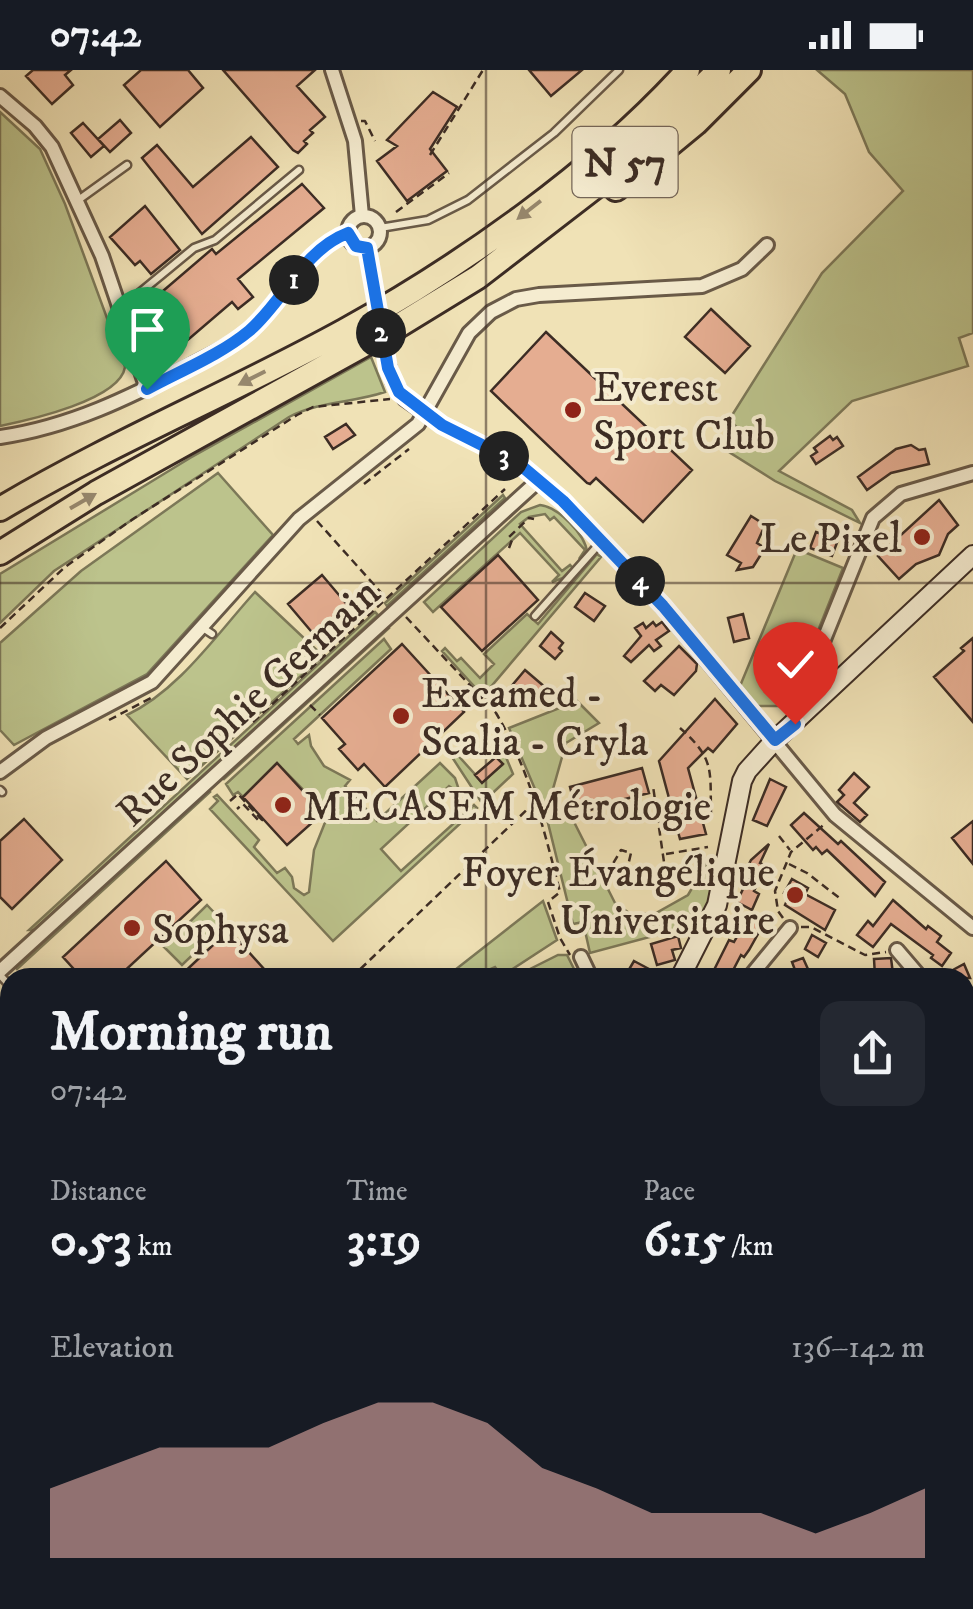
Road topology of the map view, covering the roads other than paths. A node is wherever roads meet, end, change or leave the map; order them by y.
1 (332, 70) edge
2 (620, 70) edge
3 (676, 70) edge
4 (688, 70) edge
5 (718, 70) edge
6 (749, 70) edge
7 (0, 96) edge
8 (631, 126) junction
9 (127, 165) dead end
10 (299, 170) dead end
11 (76, 202) junction
12 (362, 216) junction
13 (380, 228) junction
14 (348, 233) junction
15 (523, 245) junction
16 (767, 245) dead end
17 (367, 248) junction
18 (119, 310) junction
19 (147, 389) junction
20 (425, 414) junction
21 (0, 437) edge
22 (973, 473) edge
23 (538, 480) junction
24 (0, 509) edge
25 (602, 542) junction
26 (0, 553) edge
27 (973, 554) edge
28 (535, 616) dead end
29 (808, 710) junction
30 (775, 740) junction
31 (0, 772) edge
32 (790, 928) road end
33 (973, 928) edge
34 (897, 950) road end
35 (577, 959) road end
36 (5, 968) edge
37 (584, 968) edge
38 (685, 968) edge
39 (757, 968) edge
40 (912, 968) edge

1 - 12 street
2 - 13 lane
3 - 8 highway
4 - 8 highway, N 57
5 - 15 highway, N 57
6 - 15 highway
7 - 11 street
8 -> 24 highway, N 57
9 - 11 lane
10 - 18 lane
11 - 18 street
12 - 13 street
12 - 14 street
13 - 17 street
14 - 17 street
14 - 19 street
26 -> 15 highway, N 57
16 - 20 street
17 - 20 street, bridge
18 - 19 street
19 - 21 street
20 - 23 street
20 - 31 street
22 - 29 street
23 - 25 street
23 - 36 street, Rue Sophie Germain
25 - 28 lane
25 - 30 street
27 - 29 street
29 - 30 street
30 - 33 street
30 - 38 street
32 - 39 street
34 - 40 street
35 - 37 street

